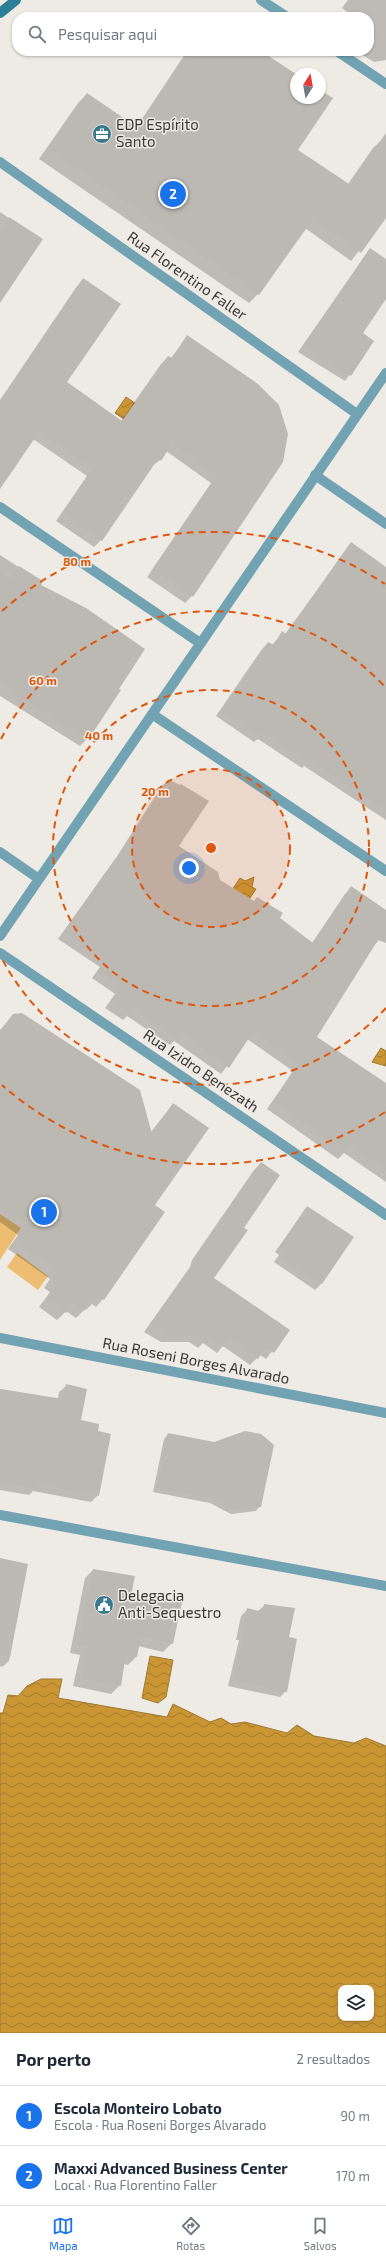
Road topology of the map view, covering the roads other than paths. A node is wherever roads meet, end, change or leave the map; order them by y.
1 (16, 0) edge
2 (261, 0) edge
3 (279, 12) edge
4 (0, 13) edge
5 (344, 56) edge
6 (386, 84) edge
7 (0, 162) edge
8 (386, 374) edge
9 (357, 414) junction
10 (315, 475) junction
11 (0, 508) edge
12 (386, 524) edge
13 (200, 643) junction
14 (152, 714) junction
15 (0, 852) edge
16 (386, 871) edge
17 (39, 879) junction
18 (0, 936) edge
19 (0, 953) edge
20 (386, 1215) edge
21 (0, 1338) edge
22 (386, 1413) edge
23 (0, 1515) edge
24 (386, 1586) edge

1 - 4 main road
2 - 3 street
5 - 6 street
7 - 9 street, Rua Florentino Faller
8 - 9 street
9 - 10 street
10 - 12 street
10 - 13 street
11 - 13 street
13 - 14 street
14 - 16 street
14 - 17 street
15 - 17 street
17 - 18 street
19 - 20 street, Rua Izidro Benezath
21 - 22 street, Rua Roseni Borges Alvarado
23 - 24 street

